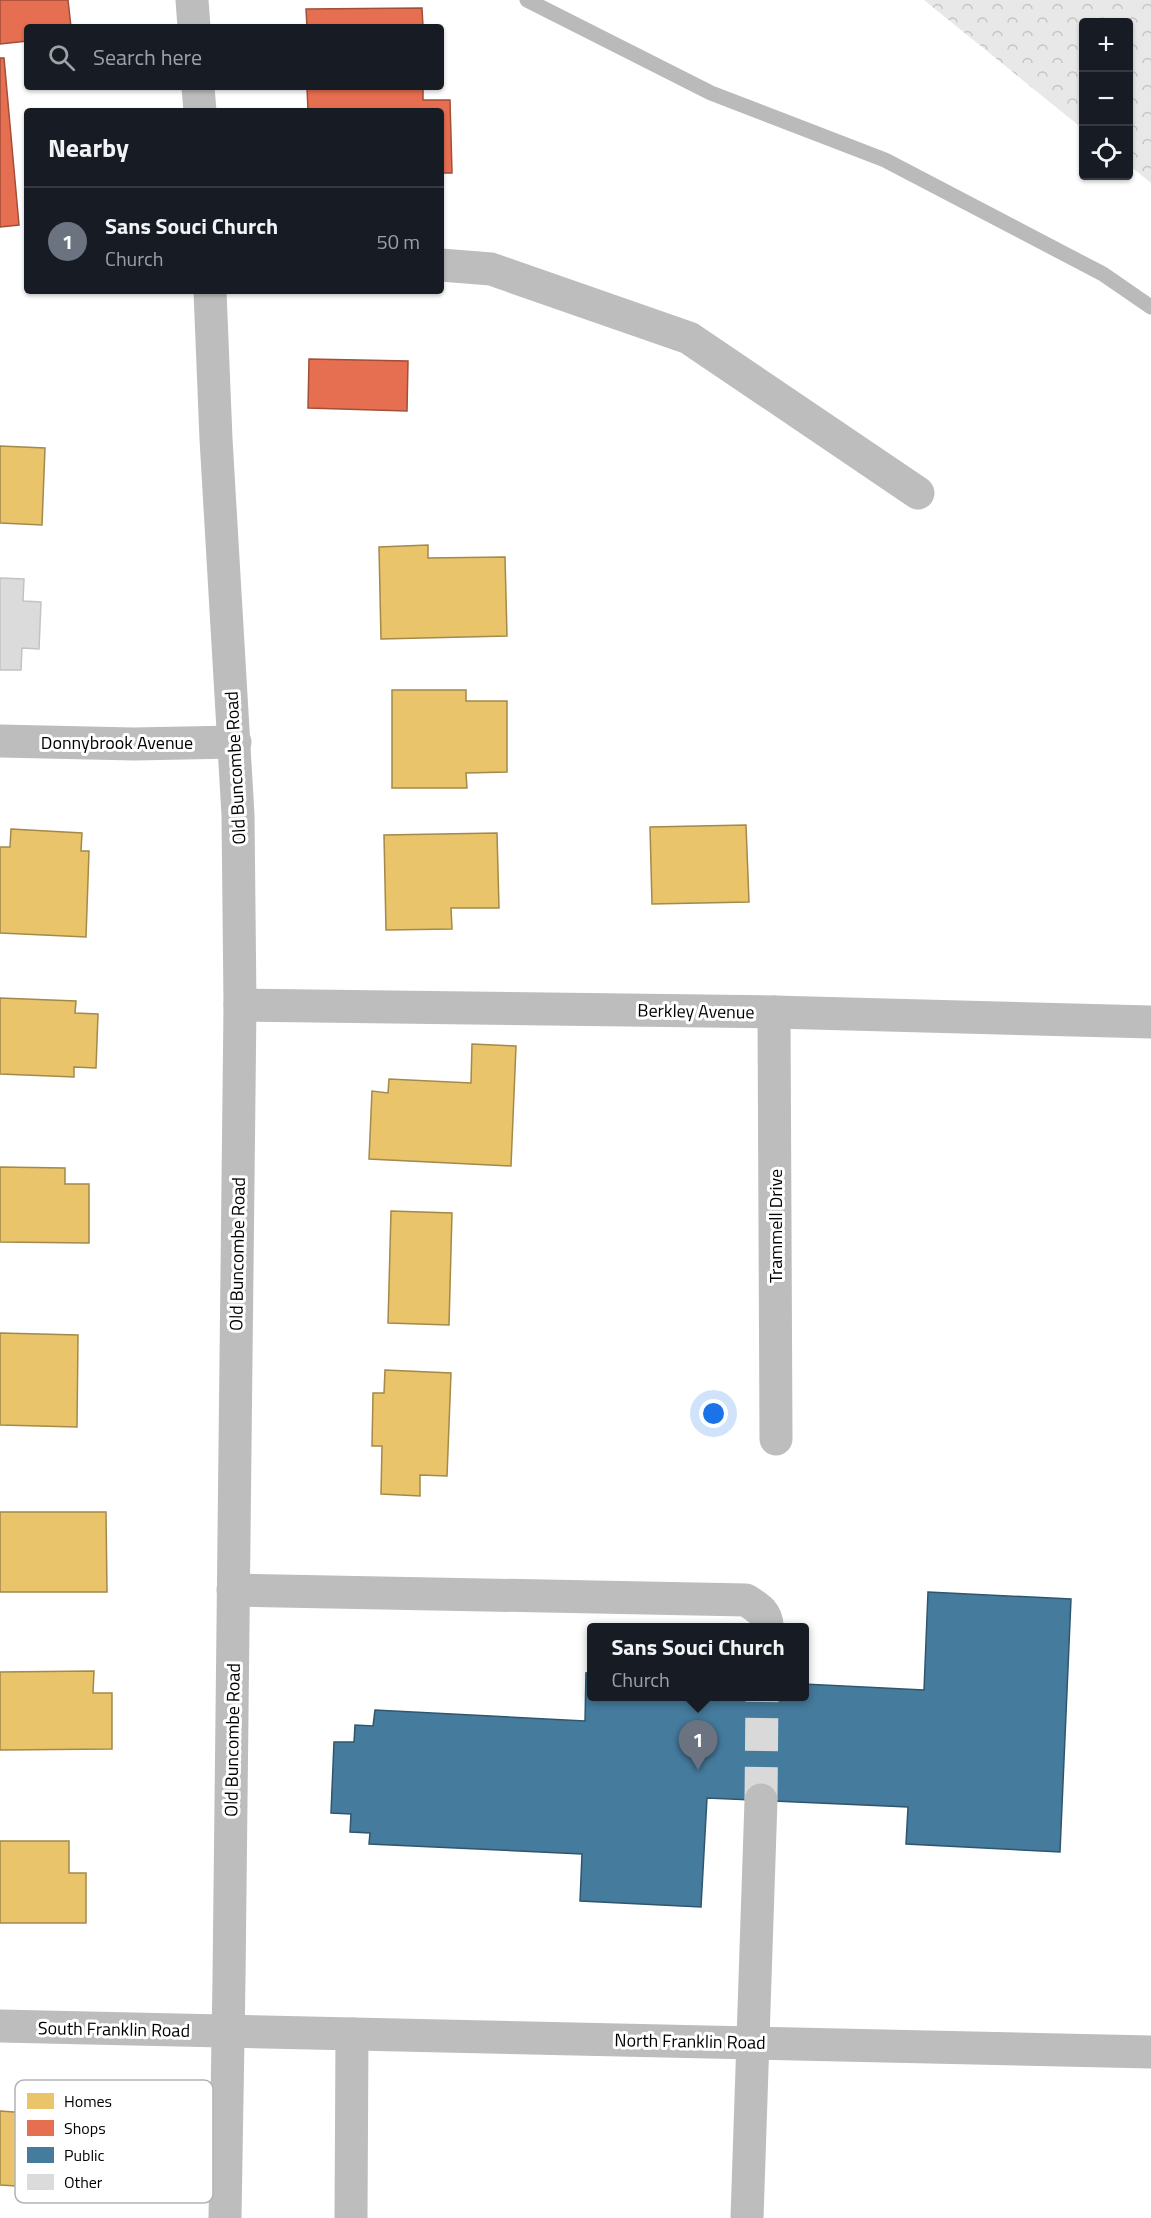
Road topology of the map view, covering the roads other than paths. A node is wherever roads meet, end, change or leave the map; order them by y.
1 (192, 0) edge
2 (194, 24) edge
3 (198, 90) edge
4 (200, 108) edge
5 (444, 265) edge
6 (210, 294) edge
7 (918, 493) dead end
8 (0, 741) edge
9 (235, 742) junction
10 (240, 1005) junction
11 (774, 1012) junction
12 (1151, 1022) edge
13 (776, 1440) dead end
14 (234, 1590) junction
15 (768, 1623) edge
16 (761, 1800) tunnel mouth
17 (0, 2026) edge
18 (228, 2031) junction
19 (352, 2034) junction
20 (753, 2043) junction
21 (1151, 2052) edge
22 (225, 2218) edge
23 (351, 2218) edge
24 (747, 2218) edge

1 - 2 street
3 - 4 street
5 - 7 street
6 - 9 street, Old Buncombe Road
8 - 9 street, Donnybrook Avenue
9 - 10 street, Old Buncombe Road
10 - 11 street, Berkley Avenue
10 - 14 street, Old Buncombe Road
11 - 12 street, Berkley Avenue
11 - 13 street, Trammell Drive
14 - 15 street
14 - 18 street, Old Buncombe Road
16 - 20 street
17 - 18 street, South Franklin Road
18 - 19 street, North Franklin Road
18 - 22 street, Old Buncombe Road
19 - 20 street, North Franklin Road
19 - 23 street
20 - 21 street, North Franklin Road
20 - 24 street

